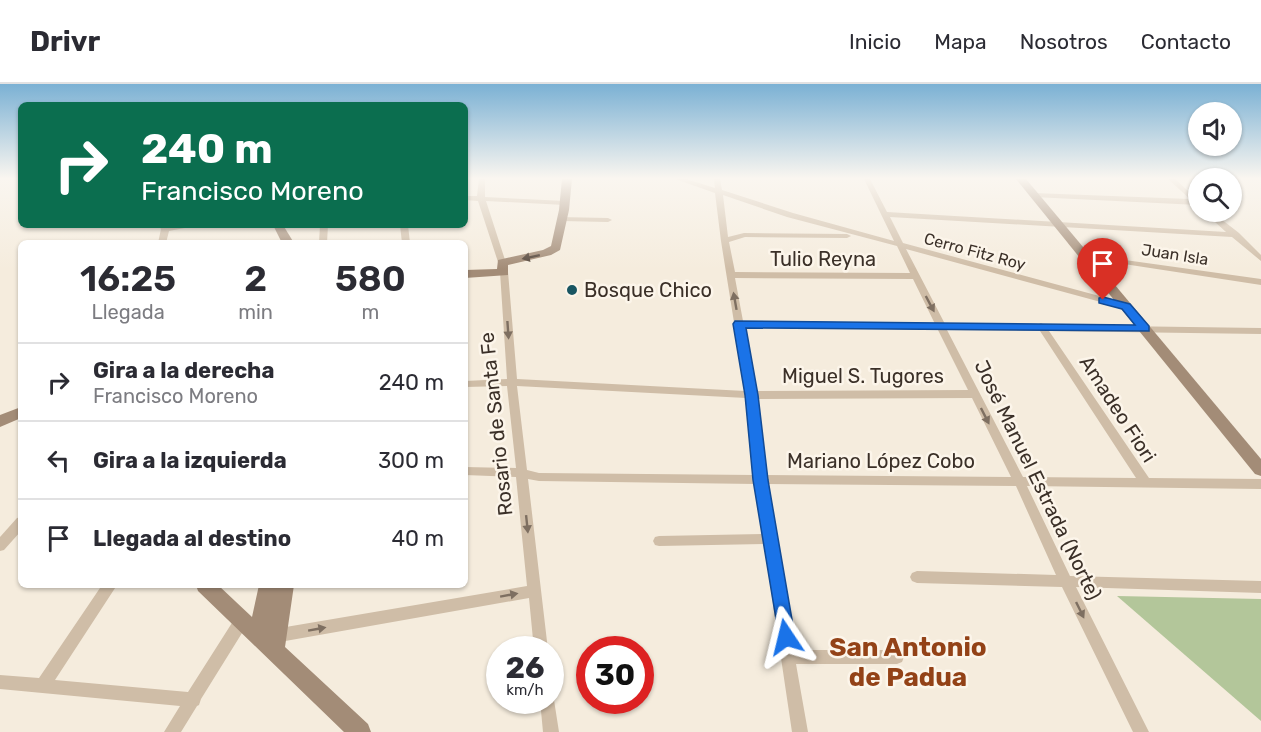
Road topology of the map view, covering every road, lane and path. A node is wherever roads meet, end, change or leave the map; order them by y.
1 (484, 209) edge
2 (564, 209) edge
3 (721, 209) edge
4 (776, 209) edge
5 (883, 209) edge
6 (1046, 209) edge
7 (885, 214) junction
8 (562, 219) junction
9 (608, 220) dead end
10 (1220, 222) edge
11 (1060, 225) junction
12 (1236, 235) junction
13 (862, 236) junction
14 (725, 241) junction
15 (899, 246) junction
16 (1084, 256) junction
17 (1261, 259) edge
18 (502, 268) junction
19 (468, 274) edge
20 (731, 275) junction
21 (915, 276) junction
22 (1261, 282) edge
23 (1126, 306) junction
24 (739, 324) junction
25 (941, 326) junction
26 (1041, 326) junction
27 (1145, 328) junction
28 (1261, 331) edge
29 (512, 382) junction
30 (468, 384) edge
31 (974, 394) junction
32 (751, 395) junction
33 (18, 413) edge
34 (0, 421) edge
35 (1261, 470) edge
36 (468, 471) edge
37 (522, 474) junction
38 (760, 480) junction
39 (1019, 481) junction
40 (1145, 482) junction
41 (1261, 484) edge
42 (18, 525) edge
43 (770, 539) junction
44 (659, 541) dead end
45 (0, 546) edge
46 (917, 577) dead end
47 (1066, 582) junction
48 (1261, 587) edge
49 (108, 588) edge
50 (208, 588) edge
51 (268, 588) edge
52 (284, 588) edge
53 (534, 591) junction
54 (242, 620) junction
55 (539, 636) edge
56 (270, 641) junction
57 (790, 657) junction
58 (897, 657) dead end
59 (0, 682) edge
60 (42, 687) junction
61 (194, 700) junction
62 (549, 714) edge
63 (172, 732) edge
64 (360, 732) edge
65 (551, 732) edge
66 (800, 732) edge
67 (1141, 732) edge

1 - 18 street, Rosario de Santa Fe
2 - 8 main road
3 - 14 street
4 - 13 street, Cerro Fitz Roy
5 - 7 street, José Manuel Estrada (Norte)
6 - 11 main road
7 - 11 street
7 - 15 street, José Manuel Estrada (Norte)
8 - 9 street
8 -> 18 main road
10 - 12 street
11 - 12 street
11 - 16 main road
12 - 17 street
13 - 14 street
13 - 15 street, Cerro Fitz Roy
14 - 20 street
15 - 21 street, José Manuel Estrada (Norte)
15 - 23 street, Cerro Fitz Roy
16 - 22 street, Juan Isla
16 - 23 main road
18 - 19 main road
18 -> 29 street, Rosario de Santa Fe
20 - 21 street, Tulio Reyna
24 -> 20 street
21 -> 25 street, José Manuel Estrada (Norte)
23 - 27 main road
24 - 25 street
24 - 32 street
25 - 26 street
25 - 31 street, José Manuel Estrada (Norte)
26 - 27 street
26 - 40 street, Amadeo Fiori
27 - 28 street
27 - 35 main road
29 - 30 street, Miguel S. Tugores
29 - 32 street, Miguel S. Tugores
29 - 37 street, Rosario de Santa Fe
31 - 32 street, Miguel S. Tugores
31 -> 39 street, José Manuel Estrada (Norte)
32 - 38 street
33 - 34 main road
36 - 37 street, Mariano López Cobo
37 - 38 street, Mariano López Cobo
37 -> 53 street, Rosario de Santa Fe
38 - 39 street, Mariano López Cobo
38 - 43 street
39 - 40 street, Mariano López Cobo
39 - 47 street, José Manuel Estrada (Norte)
40 - 41 street, Mariano López Cobo
42 - 45 street
43 - 44 street
43 - 57 street
46 - 47 street
47 - 48 street
47 -> 67 street, José Manuel Estrada (Norte)
49 - 60 street
50 - 54 main road
51 - 56 main road
52 - 56 main road
53 - 55 street, Rosario de Santa Fe
56 -> 53 street
54 - 56 main road
54 - 61 street
56 - 64 main road
57 - 58 street
57 - 66 street
59 - 60 street
60 - 61 street
61 - 63 street
62 - 65 street

